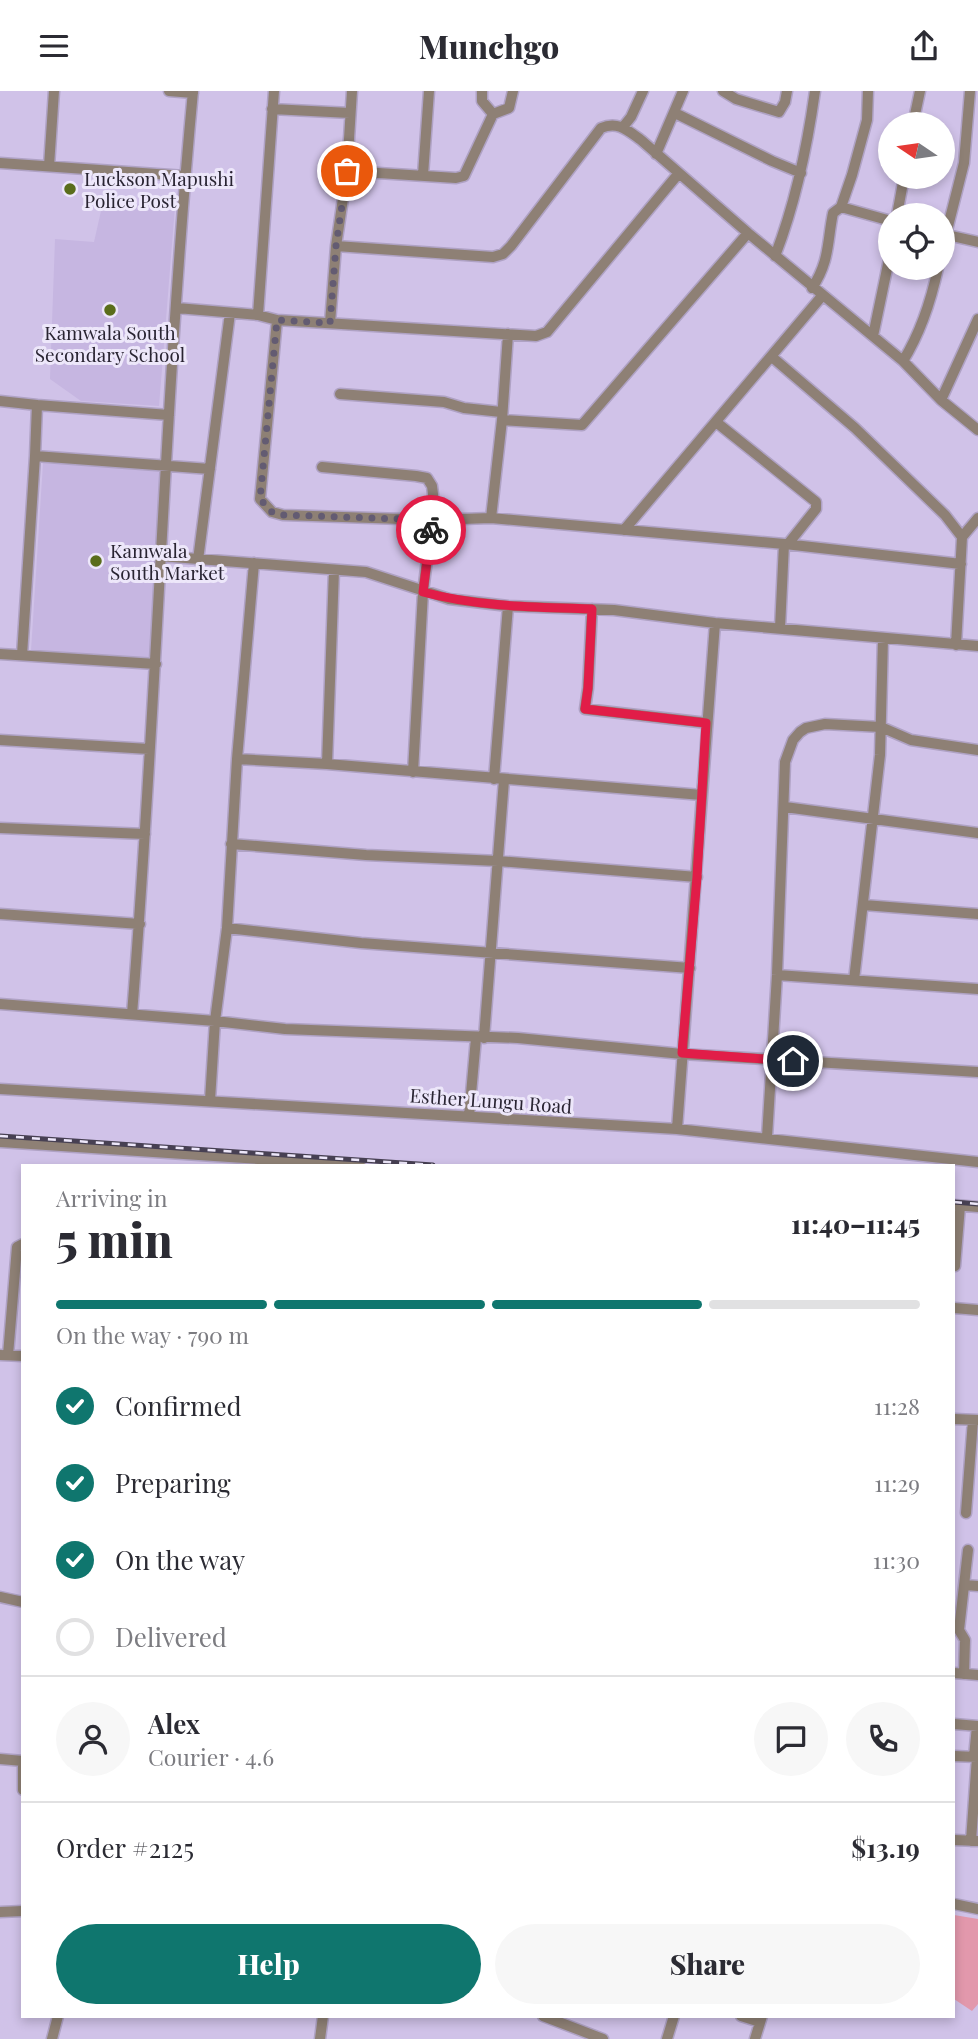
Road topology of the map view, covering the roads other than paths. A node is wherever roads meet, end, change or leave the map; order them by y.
1 (54, 91) edge
2 (169, 91) edge
3 (274, 91) edge
4 (352, 91) edge
5 (429, 91) edge
6 (482, 91) edge
7 (513, 91) edge
8 (643, 91) edge
9 (683, 91) edge
10 (723, 91) edge
11 (786, 91) edge
12 (815, 91) edge
13 (868, 91) edge
14 (920, 91) edge
15 (970, 91) edge
16 (193, 92) edge
17 (272, 109) junction
18 (916, 112) edge
19 (350, 113) junction
20 (675, 113) junction
21 (493, 114) junction
22 (623, 127) junction
23 (656, 154) junction
24 (0, 163) edge
25 (49, 166) junction
26 (347, 171) junction
27 (679, 173) junction
28 (801, 173) junction
29 (423, 175) junction
30 (186, 177) junction
31 (953, 203) edge
32 (841, 207) junction
33 (878, 217) edge
34 (748, 233) junction
35 (955, 236) edge
36 (978, 242) edge
37 (336, 246) junction
38 (775, 256) junction
39 (885, 280) edge
40 (936, 280) edge
41 (813, 288) junction
42 (822, 296) junction
43 (177, 308) junction
44 (230, 313) junction
45 (258, 315) junction
46 (978, 319) edge
47 (277, 320) junction
48 (330, 323) junction
49 (508, 334) junction
50 (873, 336) junction
51 (772, 357) junction
52 (903, 361) junction
53 (340, 394) dead end
54 (941, 400) junction
55 (0, 401) edge
56 (37, 405) junction
57 (169, 415) junction
58 (502, 416) junction
59 (716, 422) junction
60 (978, 430) edge
61 (35, 456) junction
62 (165, 467) junction
63 (322, 467) dead end
64 (210, 469) junction
65 (978, 518) edge
66 (491, 519) junction
67 (432, 520) junction
68 (624, 530) junction
69 (962, 537) junction
70 (786, 544) junction
71 (160, 556) junction
72 (198, 560) junction
73 (254, 563) junction
74 (961, 564) junction
75 (334, 570) junction
76 (423, 592) junction
77 (508, 606) junction
78 (592, 609) junction
79 (715, 623) junction
80 (780, 628) junction
81 (883, 638) junction
82 (956, 645) junction
83 (978, 646) edge
84 (0, 654) edge
85 (22, 655) junction
86 (156, 664) junction
87 (706, 723) junction
88 (881, 727) junction
89 (0, 740) edge
90 (149, 748) junction
91 (978, 750) edge
92 (237, 759) junction
93 (327, 764) junction
94 (413, 772) junction
95 (499, 779) junction
96 (702, 795) junction
97 (785, 807) junction
98 (873, 819) junction
99 (0, 828) edge
100 (978, 833) edge
101 (145, 834) junction
102 (231, 844) junction
103 (498, 861) junction
104 (697, 877) junction
105 (864, 905) junction
106 (0, 914) edge
107 (978, 914) edge
108 (140, 924) junction
109 (227, 928) junction
110 (491, 952) junction
111 (690, 968) junction
112 (777, 975) junction
113 (854, 980) junction
114 (978, 989) edge
115 (0, 1004) edge
116 (132, 1014) junction
117 (215, 1021) junction
118 (480, 1038) junction
119 (682, 1053) junction
120 (771, 1060) junction
121 (978, 1072) edge
122 (0, 1089) edge
123 (210, 1100) junction
124 (468, 1116) junction
125 (677, 1129) junction
126 (766, 1137) junction
127 (0, 1142) edge
128 (978, 1162) edge
129 (290, 1163) edge
130 (325, 1164) edge
131 (957, 1205) edge
132 (978, 1207) edge
133 (21, 1245) edge
134 (955, 1266) edge
135 (18, 1294) edge
136 (955, 1308) edge
137 (978, 1310) edge
138 (4, 1355) edge
139 (955, 1419) edge
140 (975, 1420) edge
141 (973, 1483) edge
142 (966, 1513) dead end
143 (968, 1550) dead end
144 (955, 1578) edge
145 (965, 1582) junction
146 (978, 1586) edge
147 (0, 1597) edge
148 (21, 1602) edge
149 (959, 1673) edge
150 (978, 1675) edge
151 (955, 1724) edge
152 (978, 1726) edge
153 (955, 1756) edge
154 (976, 1757) edge
155 (0, 1759) edge
156 (21, 1763) edge
157 (955, 1840) edge
158 (975, 1841) edge
159 (955, 1904) edge
160 (978, 1909) edge
161 (21, 1911) edge
162 (0, 1912) edge
163 (57, 2018) edge
164 (323, 2018) edge
165 (548, 2018) edge
166 (673, 2018) edge
167 (761, 2019) edge
168 (52, 2039) edge
169 (320, 2039) edge
170 (603, 2039) edge
171 (667, 2039) edge
172 (755, 2039) edge

1 - 25 street
2 - 16 street
3 - 17 street
4 - 19 street
5 - 29 street
6 - 21 street
7 - 21 street
8 - 22 street
9 - 20 street
10 - 11 street
12 - 28 street
13 - 32 street
14 - 18 street
15 - 31 street
16 - 30 street
17 - 19 street
17 - 45 street
19 - 26 street
20 - 23 street
20 - 28 street
21 - 29 street
22 - 23 street
22 - 37 street
23 - 27 street
24 - 25 street
25 - 30 street
26 - 29 street
26 - 37 street
27 - 34 street
27 - 49 street
28 - 38 street
30 - 43 street
32 - 33 street
32 - 41 street
34 - 38 street
34 - 58 street
35 - 36 street
37 - 48 street
38 - 41 street
39 - 50 street
40 - 52 street
41 - 42 street
42 - 50 street
42 - 51 street
43 - 44 street
43 - 57 street
44 - 45 street
44 - 64 street
45 - 47 street
46 - 54 street
47 - 48 street
47 - 67 street
48 - 49 street
49 - 58 street
50 - 52 street
51 - 59 street
51 - 69 street
52 - 54 street
53 - 58 street
54 - 60 street
55 - 56 street
56 - 57 street
56 - 61 street
57 - 62 street
58 - 66 street
59 - 68 street
59 - 70 street
61 - 62 street
61 - 85 street
62 - 64 street
62 - 71 street
63 - 67 street
64 - 72 street
65 - 69 street
66 - 67 street
66 - 68 street
67 - 76 street
68 - 70 street
69 - 74 street
70 - 74 street
70 - 80 street
71 - 72 street
71 - 86 street
72 - 73 street
73 - 75 street
73 - 92 street
74 - 82 street
75 - 76 street
75 - 93 street
76 - 77 street
76 - 94 street
77 - 78 street
77 - 95 street
78 - 79 street
78 - 87 street
79 - 80 street
79 - 87 street
80 - 81 street
81 - 82 street
81 - 88 street
82 - 83 street
84 - 85 street
85 - 86 street
86 - 90 street
87 - 96 street
88 - 91 street
88 - 97 street
88 - 98 street
89 - 90 street
90 - 101 street
92 - 93 street
92 - 102 street
93 - 94 street
94 - 95 street
95 - 96 street
95 - 103 street
96 - 104 street
97 - 98 street
97 - 112 street
98 - 100 street
98 - 105 street
99 - 101 street
101 - 108 street
102 - 103 street
102 - 109 street
103 - 104 street
103 - 110 street
104 - 111 street
105 - 107 street
105 - 113 street
106 - 108 street
108 - 116 street
109 - 110 street
109 - 117 street
110 - 111 street
110 - 118 street
111 - 119 street
112 - 113 street
112 - 120 street
113 - 114 street
115 - 116 street
116 - 117 street
117 - 118 street
117 - 123 street
118 - 119 street
118 - 124 street
119 - 120 street
119 - 125 street
120 - 121 street
120 - 126 street
122 - 123 street, Esther Lungu Road
123 - 124 street, Esther Lungu Road
124 - 125 street, Esther Lungu Road
125 - 126 street, Esther Lungu Road
126 - 128 street, Esther Lungu Road
127 - 129 street
129 - 130 street
131 - 132 street
131 - 134 street
133 - 135 street
135 - 138 street
136 - 137 street
139 - 140 street
140 - 141 street
141 - 142 street
143 - 145 street
144 - 145 street
145 - 146 street
145 - 149 street
147 - 148 street
149 - 150 street
151 - 152 street
152 - 154 street
153 - 154 street
154 - 158 street
155 - 156 street
157 - 158 street
159 - 160 street
161 - 162 street
163 - 168 street
164 - 169 street
165 - 170 street
166 - 171 street
167 - 172 street

